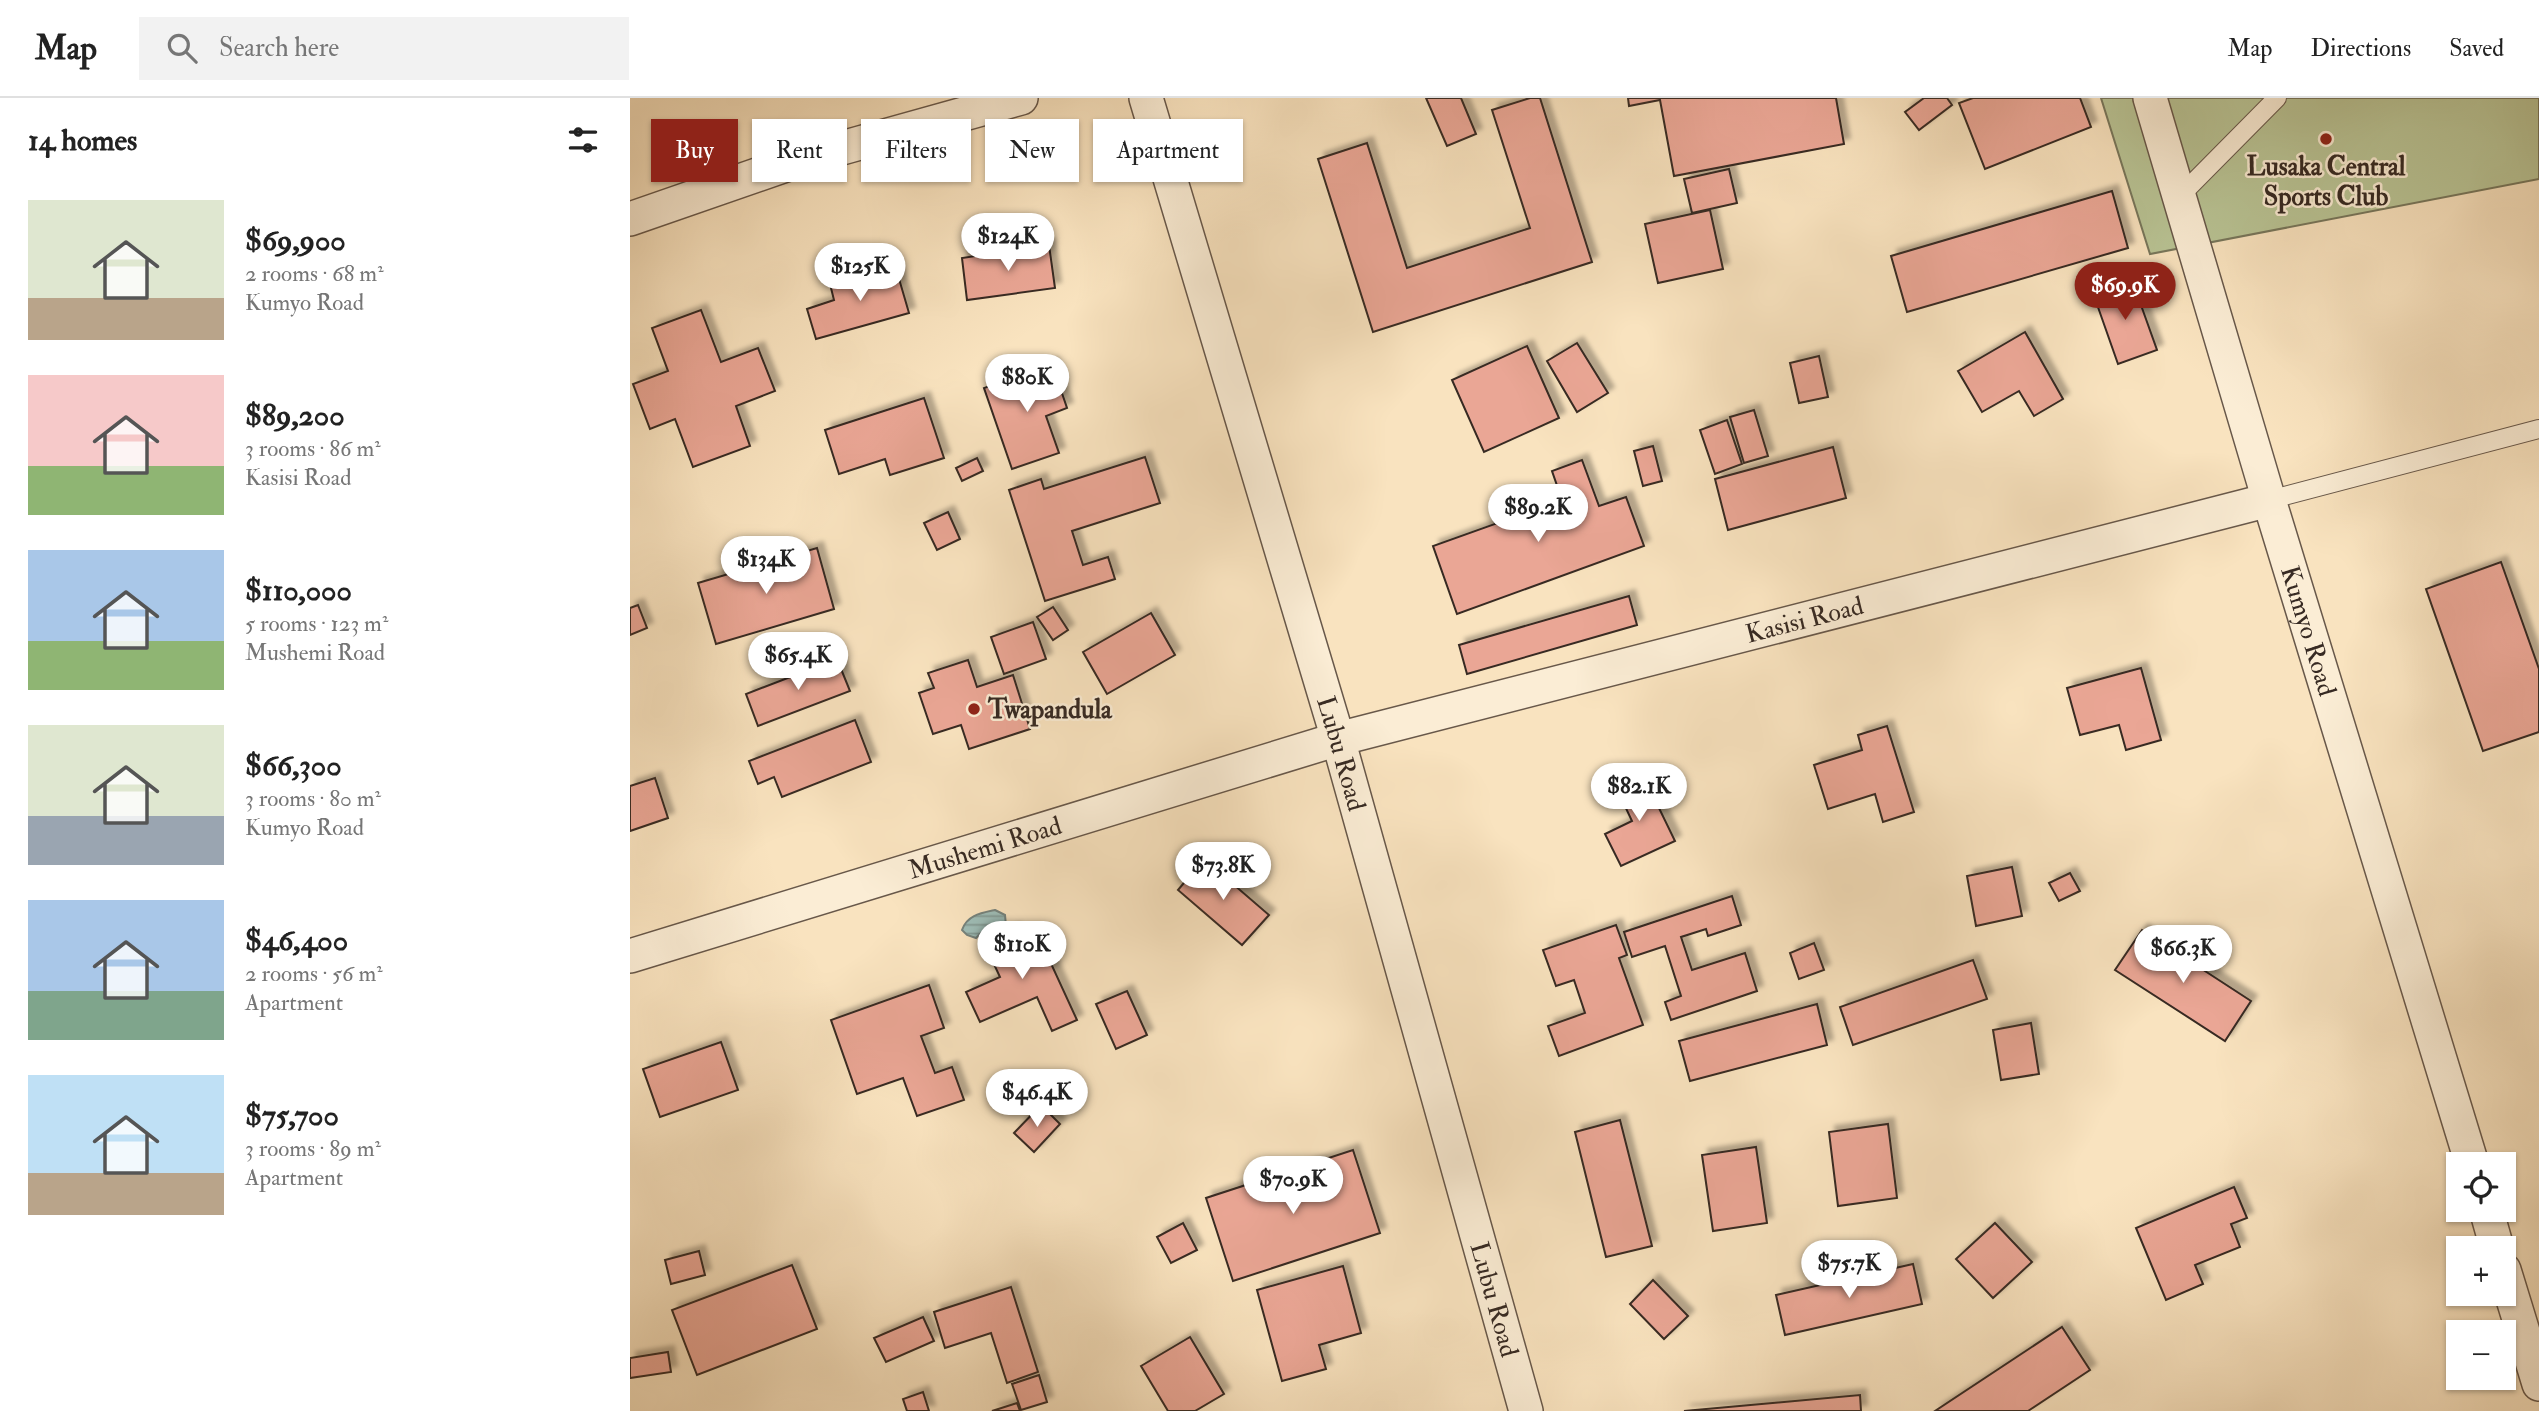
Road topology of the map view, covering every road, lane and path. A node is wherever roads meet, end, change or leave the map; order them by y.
1 (1021, 98) edge
2 (1146, 98) edge
3 (2150, 98) edge
4 (2277, 98) edge
5 (2179, 197) junction
6 (630, 219) edge
7 (2539, 429) edge
8 (2269, 500) junction
9 (1338, 739) junction
10 (630, 956) edge
11 (2468, 1152) edge
12 (2515, 1306) edge
13 (2539, 1384) edge
14 (1526, 1411) edge

1 - 6 street
2 - 9 street, Lubu Road
3 - 5 street, Kumyo Road
4 - 5 lane
5 - 8 street, Kumyo Road
7 - 8 lane
8 - 9 street, Kasisi Road
8 - 11 street, Kumyo Road
9 - 10 street, Mushemi Road
9 - 14 street, Lubu Road
12 - 13 street

